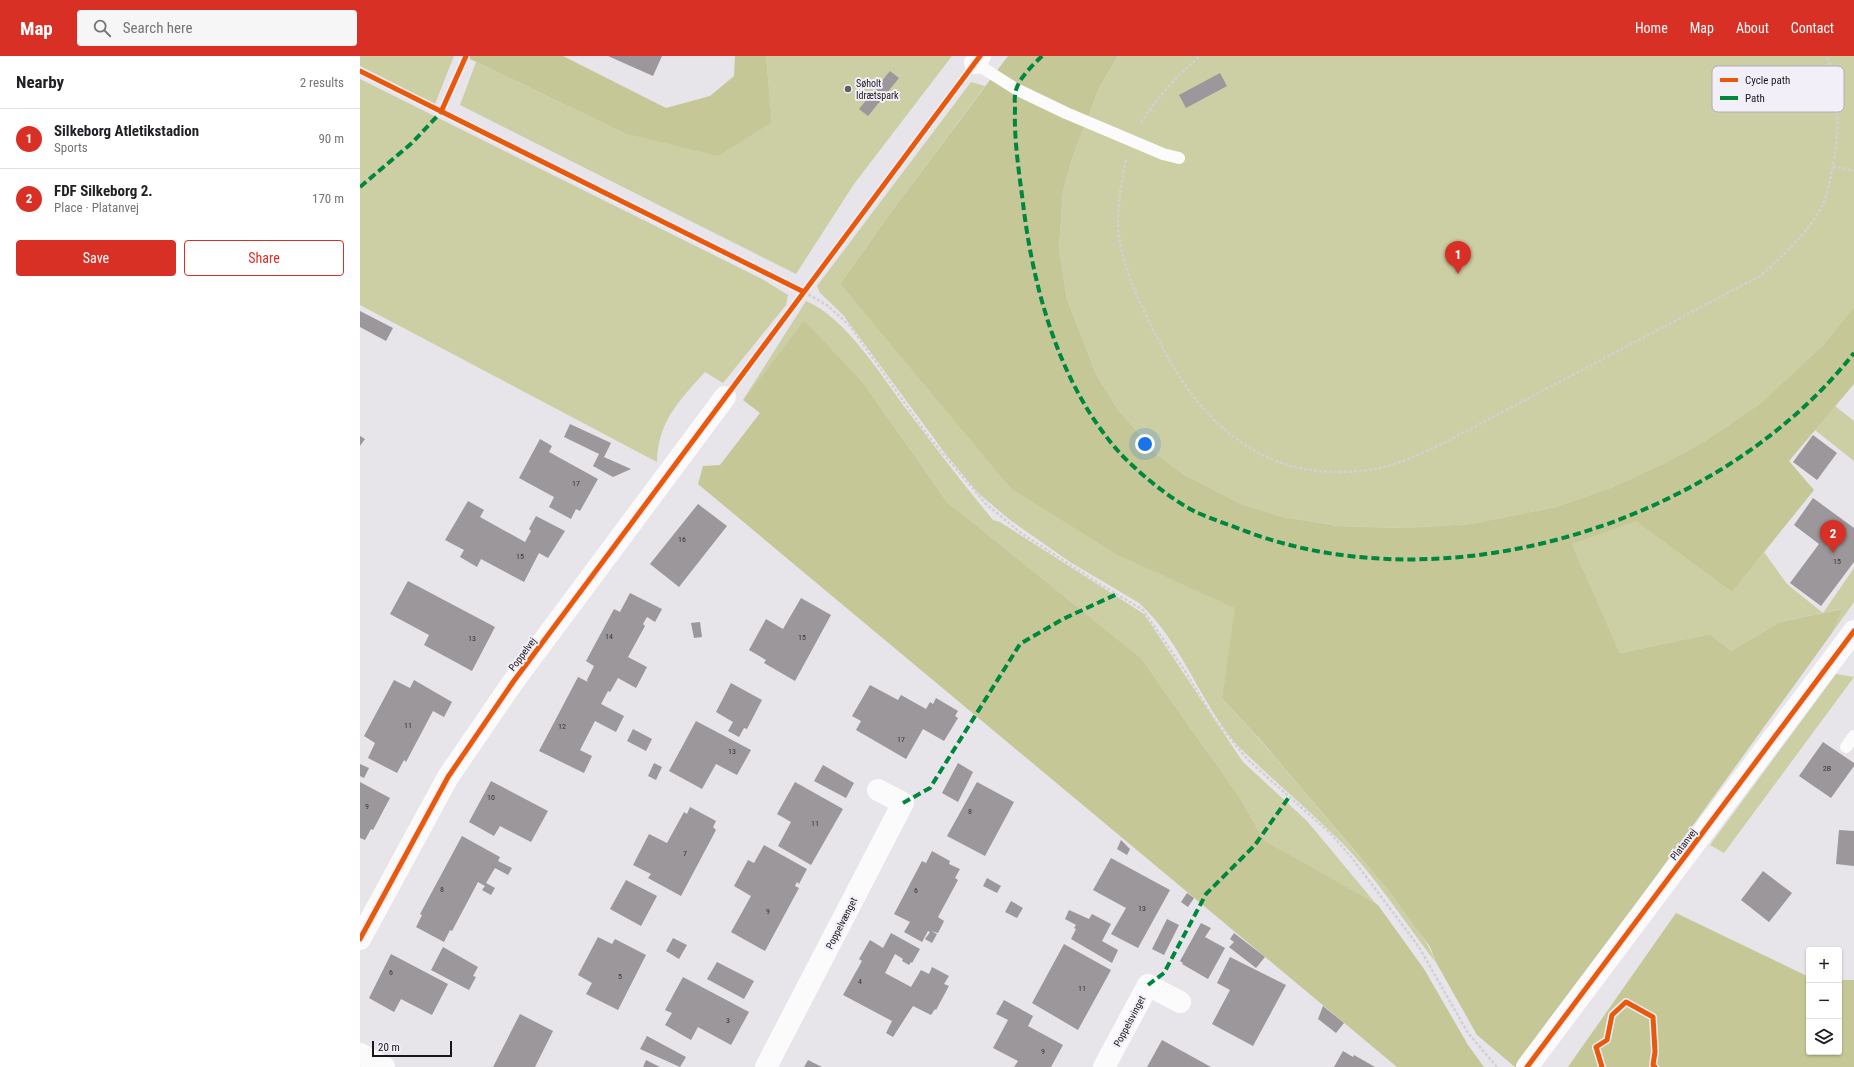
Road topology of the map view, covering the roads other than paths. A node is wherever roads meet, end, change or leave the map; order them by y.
1 (977, 60) edge
2 (1179, 158) dead end
3 (725, 397) dead end
4 (1850, 644) edge
5 (1854, 736) edge
6 (1846, 747) dead end
7 (878, 790) dead end
8 (360, 939) edge
9 (1180, 1002) dead end
10 (360, 1054) edge
11 (384, 1067) edge
12 (766, 1067) edge
13 (1104, 1067) edge
14 (1527, 1067) edge

1 - 2 lane
3 - 8 street, Poppelvej
4 - 14 street, Platanvej
5 - 6 lane
7 - 12 street, Poppelvænget
9 - 13 street, Poppelsvinget
10 - 11 street

